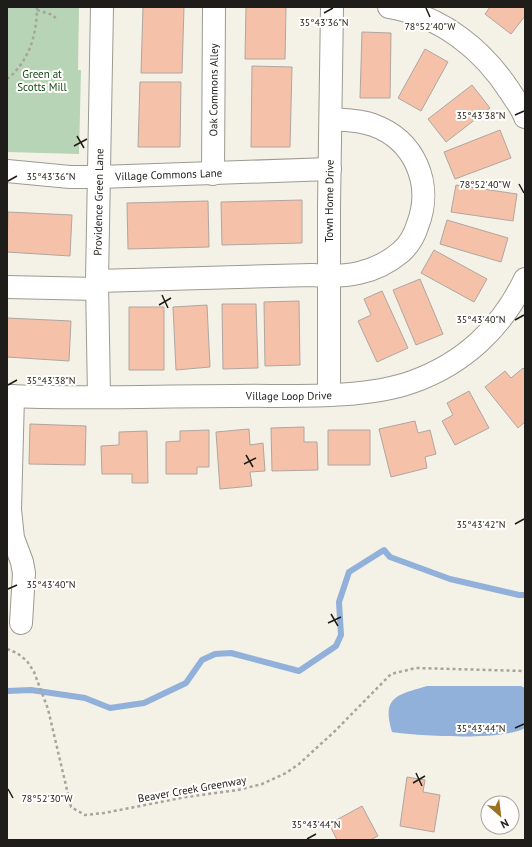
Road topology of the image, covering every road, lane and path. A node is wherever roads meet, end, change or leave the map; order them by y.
1 (102, 7) edge
2 (214, 7) edge
3 (332, 7) edge
4 (389, 7) edge
5 (37, 9) edge
6 (57, 20) dead end
7 (7, 79) edge
8 (525, 117) edge
9 (331, 119) junction
10 (330, 169) junction
11 (7, 171) edge
12 (213, 174) junction
13 (99, 177) junction
14 (329, 277) junction
15 (525, 279) edge
16 (97, 285) junction
17 (7, 287) edge
18 (329, 394) junction
19 (10, 396) edge
20 (99, 397) junction
21 (21, 623) dead end
22 (7, 649) edge
23 (525, 671) edge

1 - 13 street, Providence Green Lane
2 - 12 street, Oak Commons Alley
3 - 9 street, Town Home Drive
4 - 8 street
5 - 6 path
5 - 7 path
9 - 10 street, Town Home Drive
9 - 14 street
10 - 12 street, Village Commons Lane
10 - 14 street, Town Home Drive
11 - 13 street, Village Commons Lane
12 - 13 street, Village Commons Lane
13 - 16 street, Providence Green Lane
14 - 16 street
14 - 18 street, Town Home Drive
15 - 18 street, Village Loop Drive
16 - 17 street
16 - 20 street, Providence Green Lane
18 - 20 street, Village Loop Drive
19 - 20 street, Village Loop Drive
19 - 21 street
22 - 23 path, Beaver Creek Greenway

